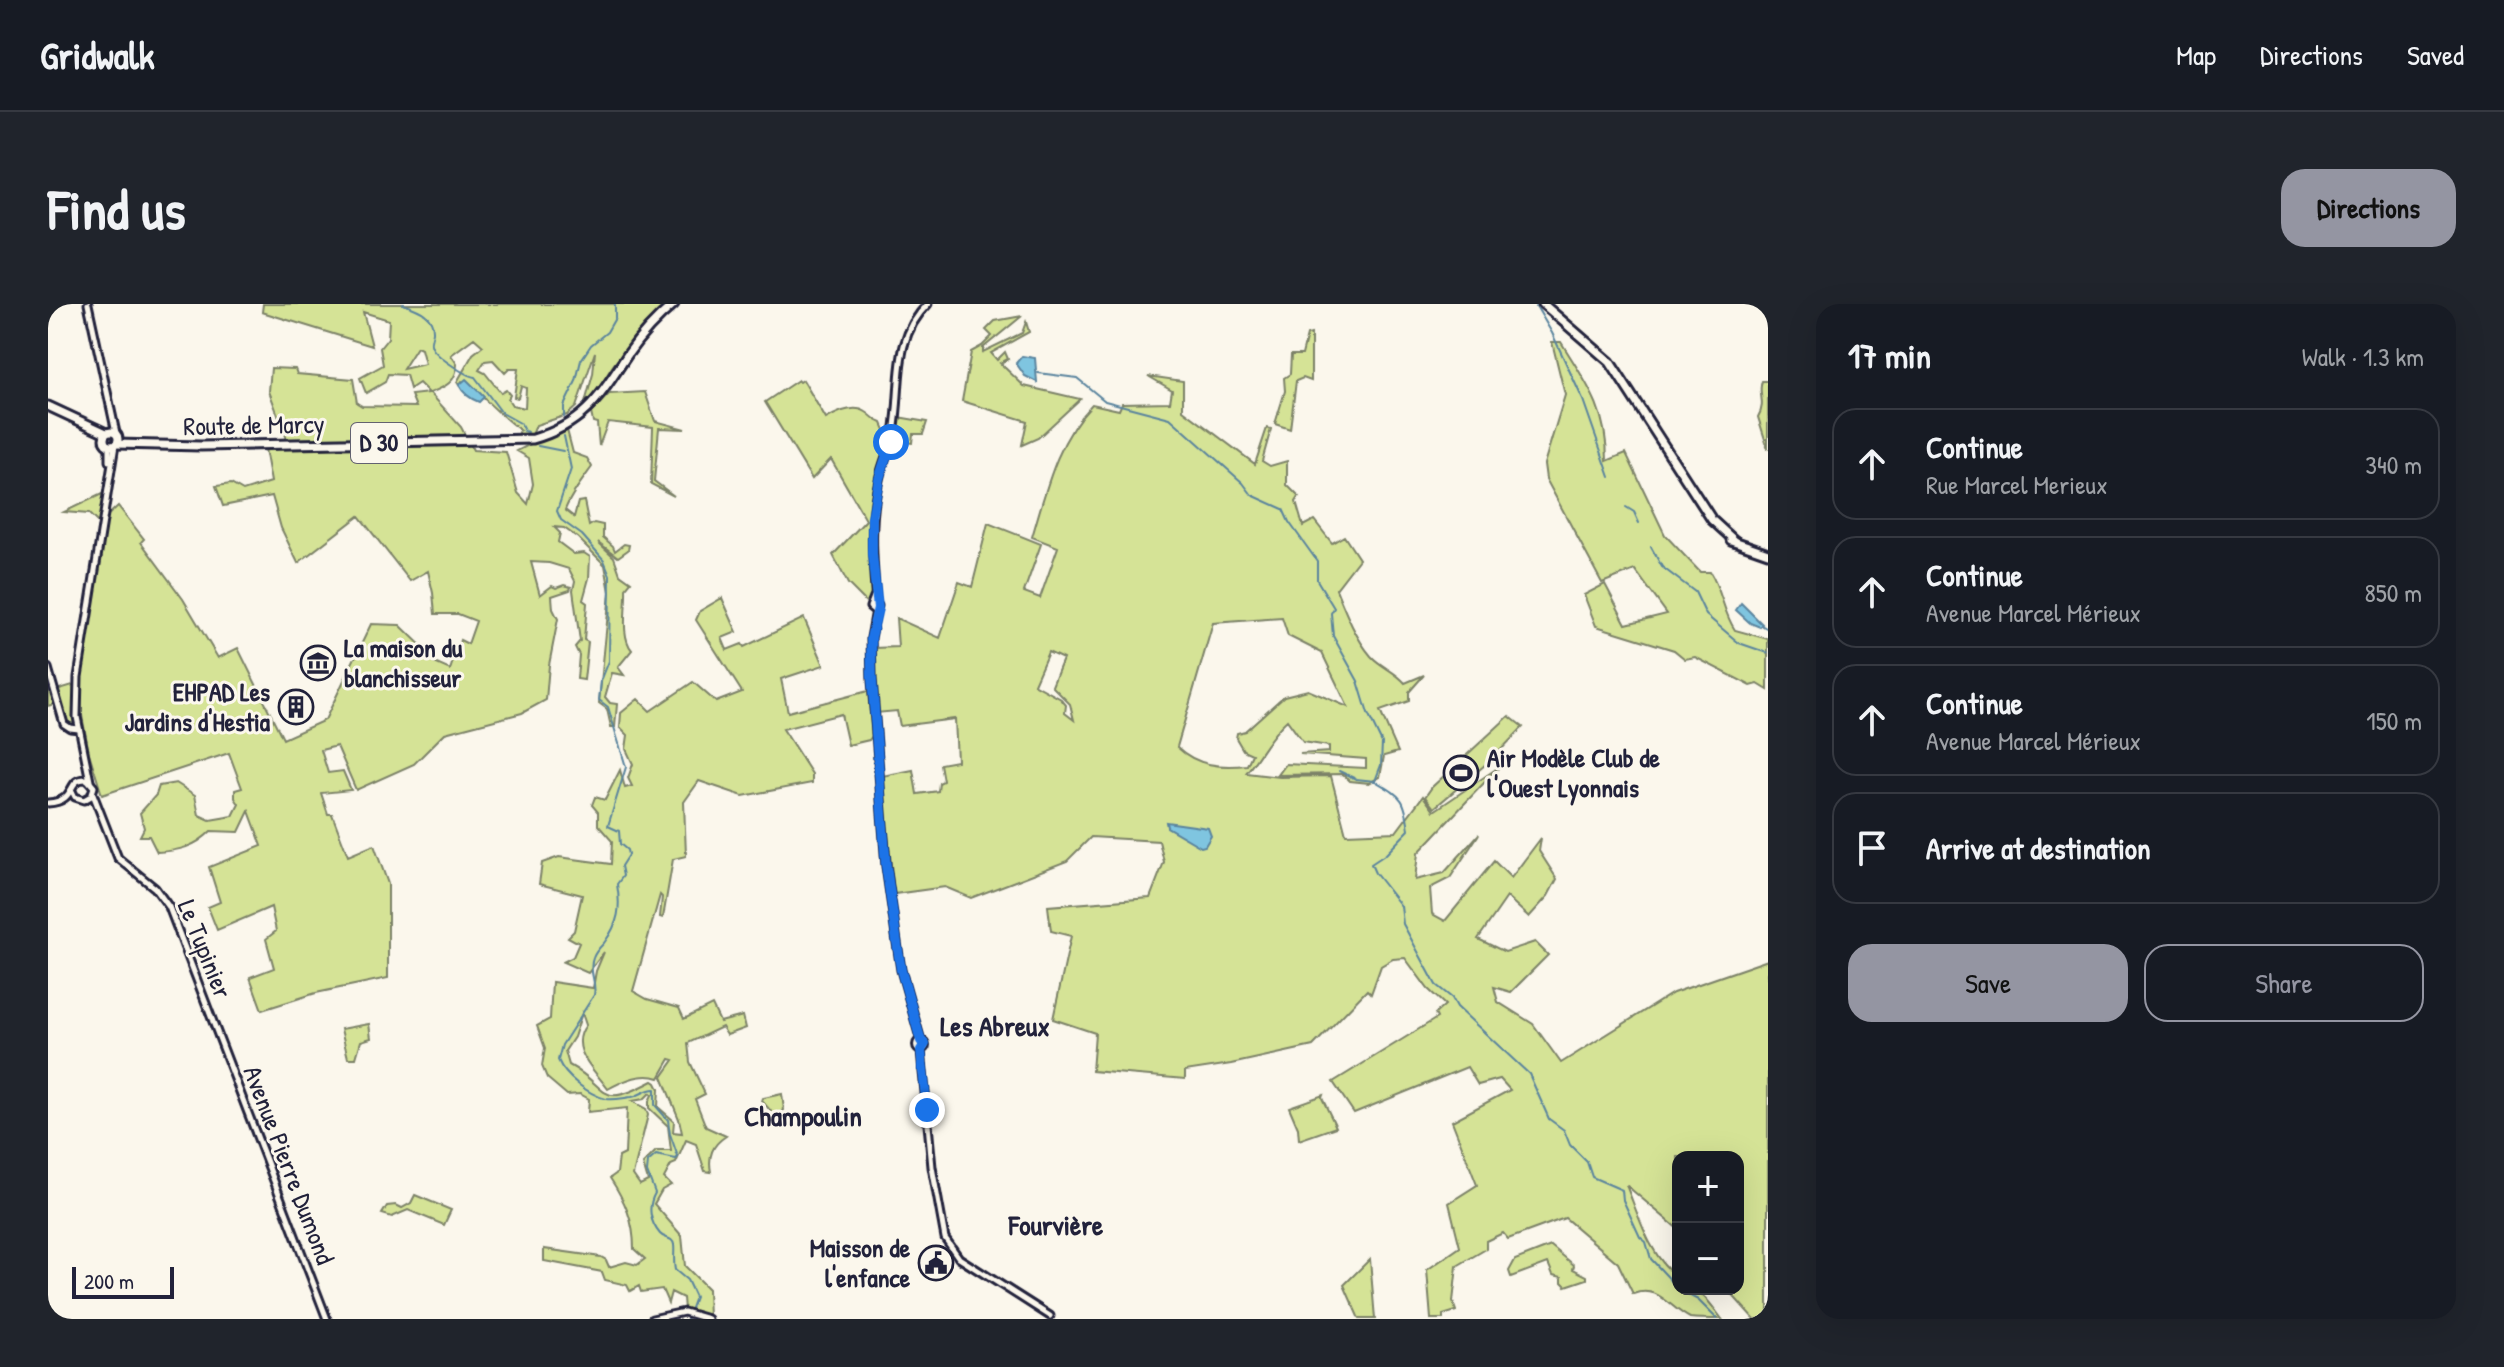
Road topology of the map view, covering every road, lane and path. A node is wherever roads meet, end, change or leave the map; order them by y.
1 (88, 304) edge
2 (674, 304) edge
3 (928, 304) edge
4 (1543, 304) edge
5 (48, 406) edge
6 (111, 439) junction
7 (1664, 445) junction
8 (1704, 510) junction
9 (1765, 553) edge
10 (48, 668) edge
11 (79, 729) junction
12 (83, 748) junction
13 (79, 779) junction
14 (90, 781) junction
15 (72, 791) junction
16 (93, 794) junction
17 (77, 799) junction
18 (87, 799) junction
19 (48, 804) edge
20 (102, 814) junction
21 (214, 1026) joint
22 (1058, 1317) edge
23 (1049, 1318) edge
24 (327, 1319) edge
25 (652, 1319) edge
26 (708, 1319) edge

1 - 6 main road
2 - 6 main road, Route de Marcy / D 30
3 - 23 main road
4 - 7 main road
5 - 6 main road, D 30
6 - 11 main road
7 - 8 main road
7 - 8 main road
8 - 9 main road
10 - 11 main road
11 - 12 main road
12 - 13 main road
12 - 14 main road
13 - 14 main road
13 - 15 main road
14 - 16 main road
15 - 17 main road
15 - 19 main road
16 - 18 main road
16 - 20 main road, Le Tupinier
17 - 18 main road
17 - 19 main road
18 - 20 main road
20 - 21 main road, Le Tupinier
21 - 24 main road, Avenue Pierre Dumond
22 - 23 main road
25 - 26 main road

